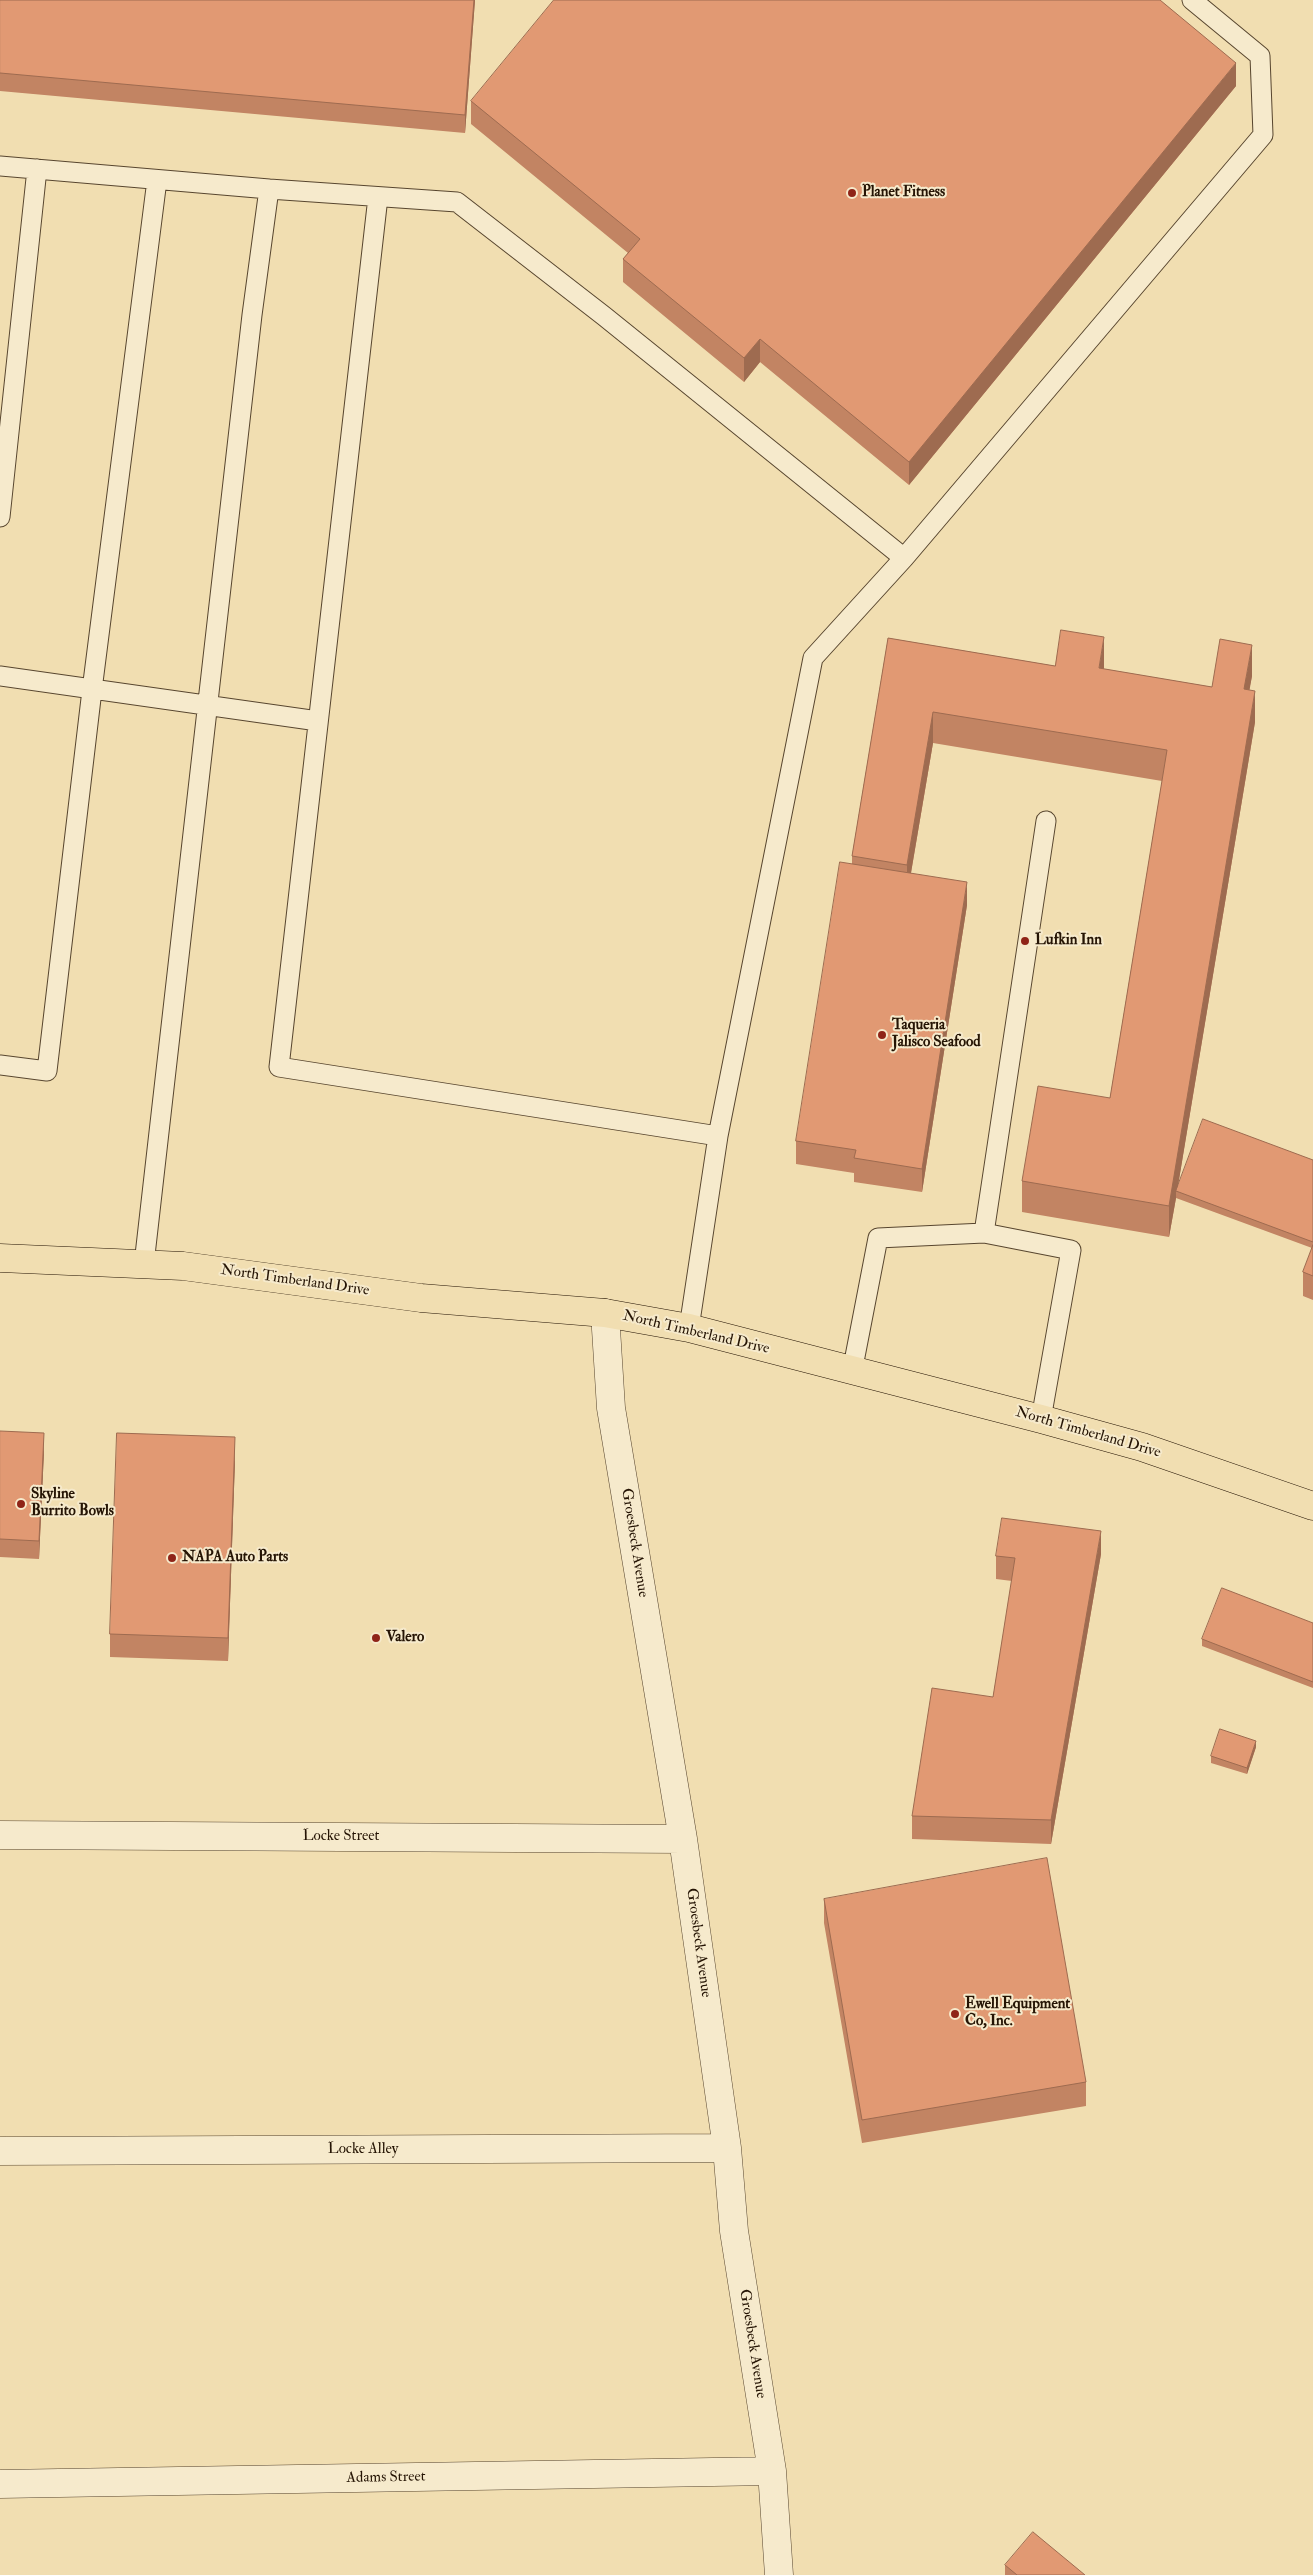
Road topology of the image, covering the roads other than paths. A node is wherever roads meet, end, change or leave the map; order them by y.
1 (1192, 0) edge
2 (0, 166) edge
3 (37, 169) junction
4 (157, 180) junction
5 (269, 189) junction
6 (378, 197) junction
7 (0, 517) edge
8 (904, 558) junction
9 (0, 676) edge
10 (92, 690) junction
11 (207, 707) junction
12 (318, 721) junction
13 (1046, 821) dead end
14 (0, 1065) edge
15 (718, 1136) junction
16 (984, 1233) junction
17 (0, 1258) edge
18 (144, 1264) junction
19 (605, 1313) junction
20 (689, 1328) junction
21 (852, 1372) junction
22 (1041, 1419) junction
23 (1313, 1506) edge
24 (0, 1835) edge
25 (683, 1839) junction
26 (727, 2148) junction
27 (0, 2151) edge
28 (772, 2471) junction
29 (0, 2484) edge
30 (779, 2575) edge

1 - 8 lane
2 - 3 lane
3 - 4 lane
3 - 7 lane
4 - 5 lane
4 - 10 lane
5 - 6 lane
5 - 11 lane
6 - 8 lane
6 - 12 lane
8 - 15 lane
9 - 10 lane
10 - 11 lane
10 - 14 lane
11 - 12 lane
11 - 18 lane
12 - 15 lane
13 - 16 lane
15 - 20 lane
16 - 21 lane
16 - 22 lane
17 - 18 main road, North Timberland Drive
18 - 19 main road, North Timberland Drive
19 - 20 main road, North Timberland Drive
19 - 25 street, Groesbeck Avenue
20 - 21 main road, North Timberland Drive
21 - 22 main road, North Timberland Drive
22 - 23 main road, North Timberland Drive
24 - 25 street, Locke Street
25 - 26 street, Groesbeck Avenue
26 - 27 street, Locke Alley
26 - 28 street, Groesbeck Avenue
28 - 29 street, Adams Street
28 - 30 street, Groesbeck Avenue

